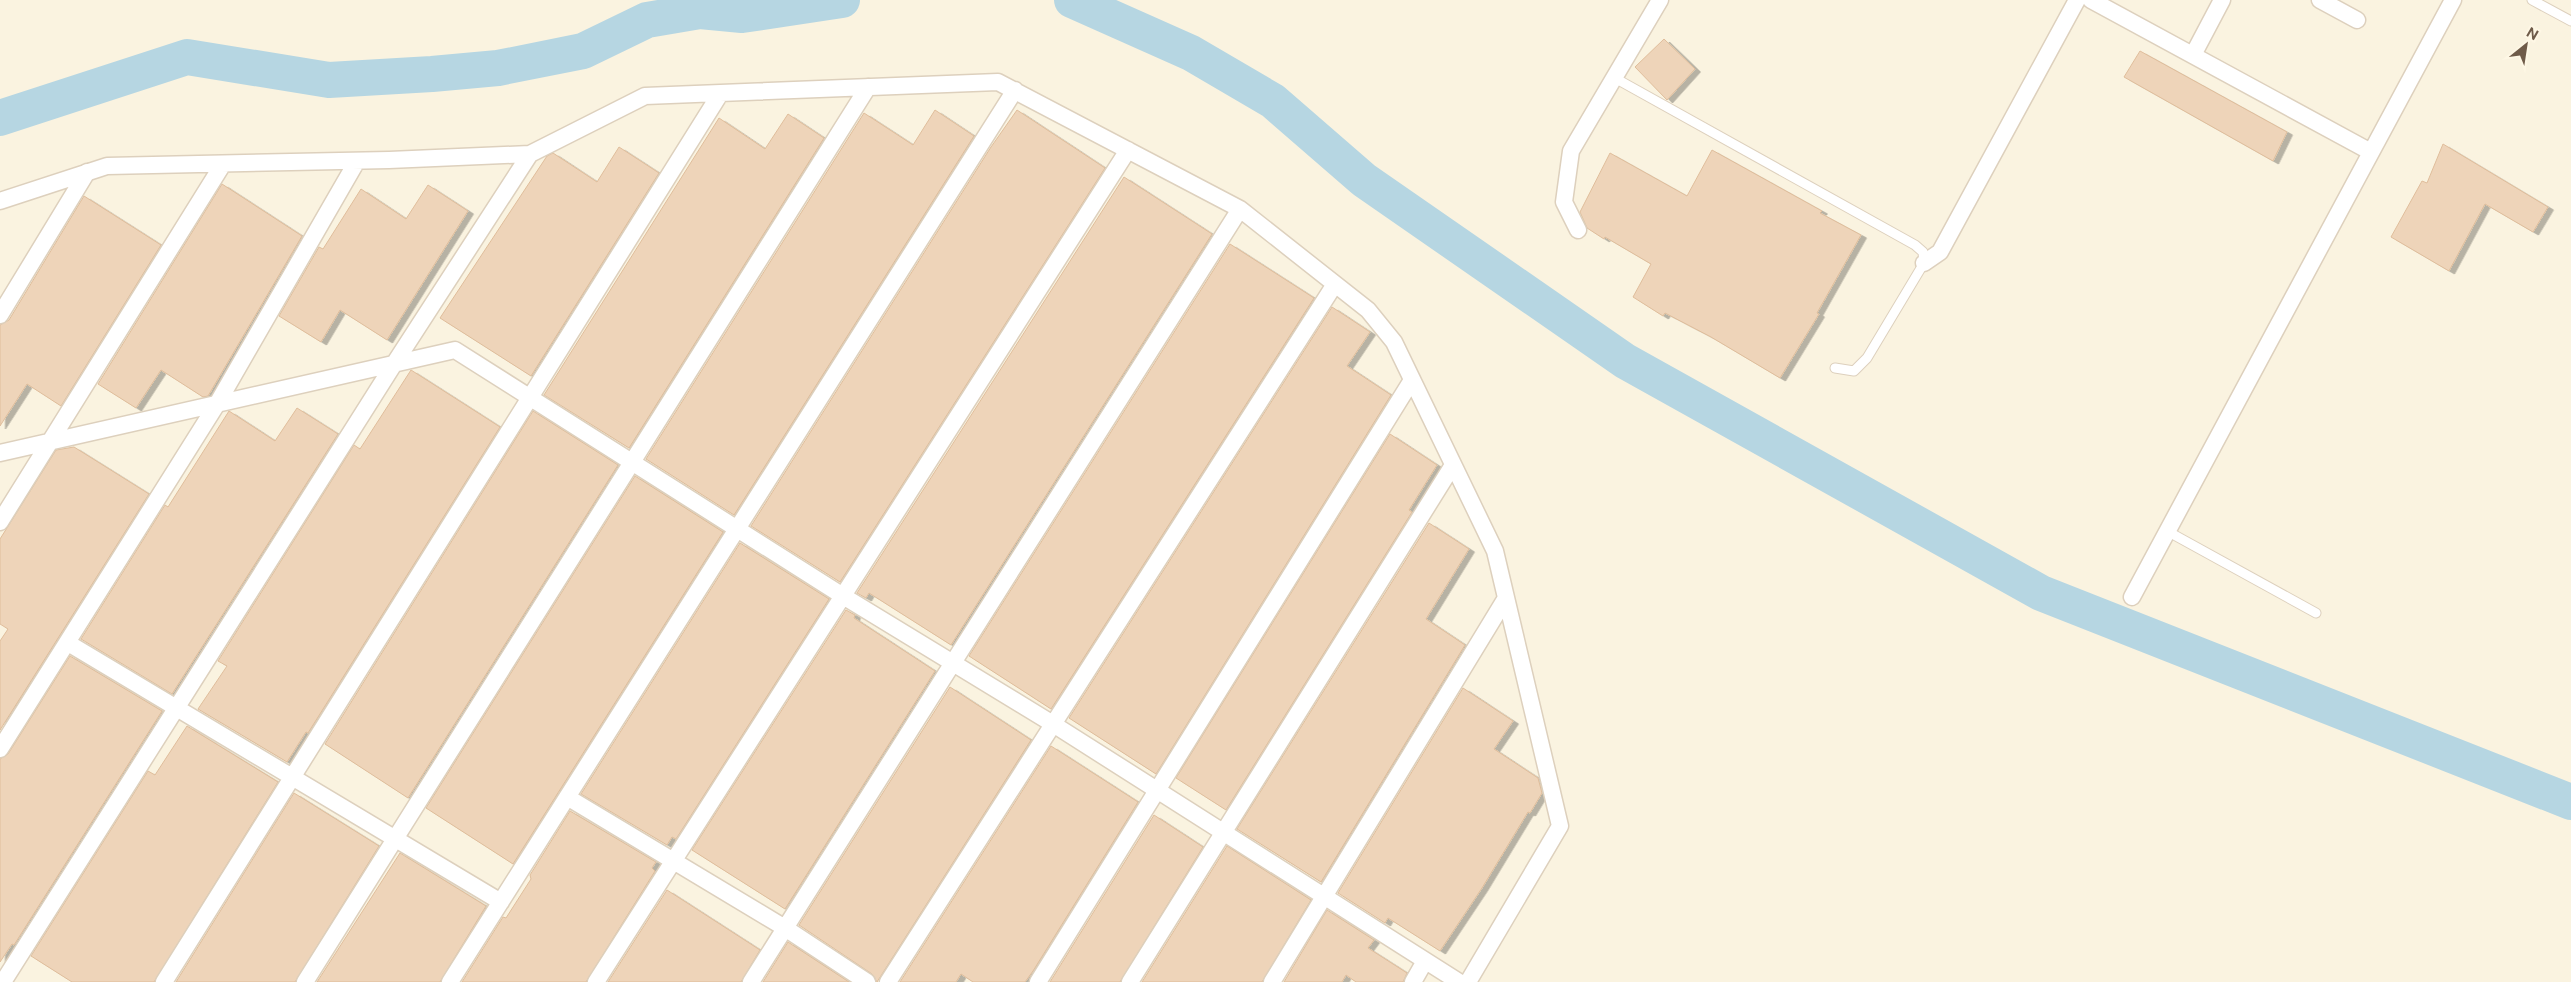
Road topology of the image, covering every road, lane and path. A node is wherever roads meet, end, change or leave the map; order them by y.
1 (1660, 0) edge
2 (2077, 0) edge
3 (2091, 0) edge
4 (2222, 0) edge
5 (2320, 0) edge
6 (2452, 0) edge
7 (2532, 0) edge
8 (2357, 20) dead end
9 (2571, 21) edge
10 (2193, 55) junction
11 (1612, 77) junction
12 (868, 87) junction
13 (1015, 90) junction
14 (720, 94) junction
15 (1128, 150) junction
16 (2371, 152) junction
17 (530, 154) junction
18 (357, 161) junction
19 (222, 164) junction
20 (87, 172) junction
21 (0, 201) edge
22 (1240, 209) junction
23 (1578, 230) dead end
24 (1924, 263) junction
25 (1335, 284) junction
26 (0, 315) edge
27 (394, 364) junction
28 (1835, 368) dead end
29 (1412, 380) junction
30 (530, 398) junction
31 (217, 404) junction
32 (52, 441) junction
33 (0, 453) edge
34 (632, 462) junction
35 (1454, 466) junction
36 (0, 522) edge
37 (737, 529) junction
38 (2167, 531) junction
39 (843, 596) junction
40 (2132, 597) dead end
41 (1506, 598) junction
42 (2316, 613) dead end
43 (68, 643) junction
44 (953, 662) junction
45 (176, 709) junction
46 (1053, 724) junction
47 (0, 749) edge
48 (293, 777) junction
49 (1157, 790) junction
50 (567, 797) junction
51 (1223, 833) junction
52 (395, 840) junction
53 (674, 861) junction
54 (1324, 897) junction
55 (501, 902) junction
56 (785, 928) junction
57 (1426, 961) junction
58 (3, 982) edge
59 (164, 982) edge
60 (305, 982) edge
61 (450, 982) edge
62 (596, 982) edge
63 (751, 982) edge
64 (867, 982) edge
65 (888, 982) edge
66 (1038, 982) edge
67 (1130, 982) edge
68 (1272, 982) edge
69 (1413, 982) edge
70 (1459, 982) edge
71 (1468, 982) edge

1 - 11 street
2 - 24 street
3 - 10 street
4 - 10 street
5 - 8 street
6 - 16 street
7 - 9 lane
10 - 16 street
11 - 23 street
11 - 24 lane
12 - 13 street
12 - 14 street
12 - 34 street
13 - 15 street
13 - 37 street
14 - 17 street
14 - 30 street
15 - 22 street
15 - 39 street
16 - 38 street
17 - 18 street
17 - 27 street
18 - 19 street
18 - 31 street
19 - 20 street
19 - 32 street
20 - 21 street
20 - 26 street
22 - 25 street
22 - 44 street
24 - 28 lane
25 - 29 street
25 - 46 street
27 - 30 street
27 - 31 street
27 - 45 street
29 - 35 street
29 - 49 street
30 - 34 street
30 - 48 street
31 - 32 street
31 - 43 street
32 - 33 street
32 - 36 street
34 - 37 street
34 - 52 street
35 - 41 street
35 - 51 street
37 - 39 street
37 - 50 street
38 - 40 street
38 - 42 lane
39 - 44 street
39 - 53 street
41 - 54 street
41 - 71 street
43 - 45 street
43 - 47 street
44 - 46 street
44 - 56 street
45 - 48 street
45 - 58 street
46 - 49 street
46 - 65 street
48 - 52 street
48 - 59 street
49 - 51 street
49 - 66 street
50 - 53 street
50 - 55 street
51 - 54 street
51 - 67 street
52 - 55 street
52 - 60 street
53 - 56 street
53 - 62 street
54 - 57 street
54 - 68 street
55 - 61 street
56 - 63 street
56 - 64 street
57 - 69 street
57 - 70 street

